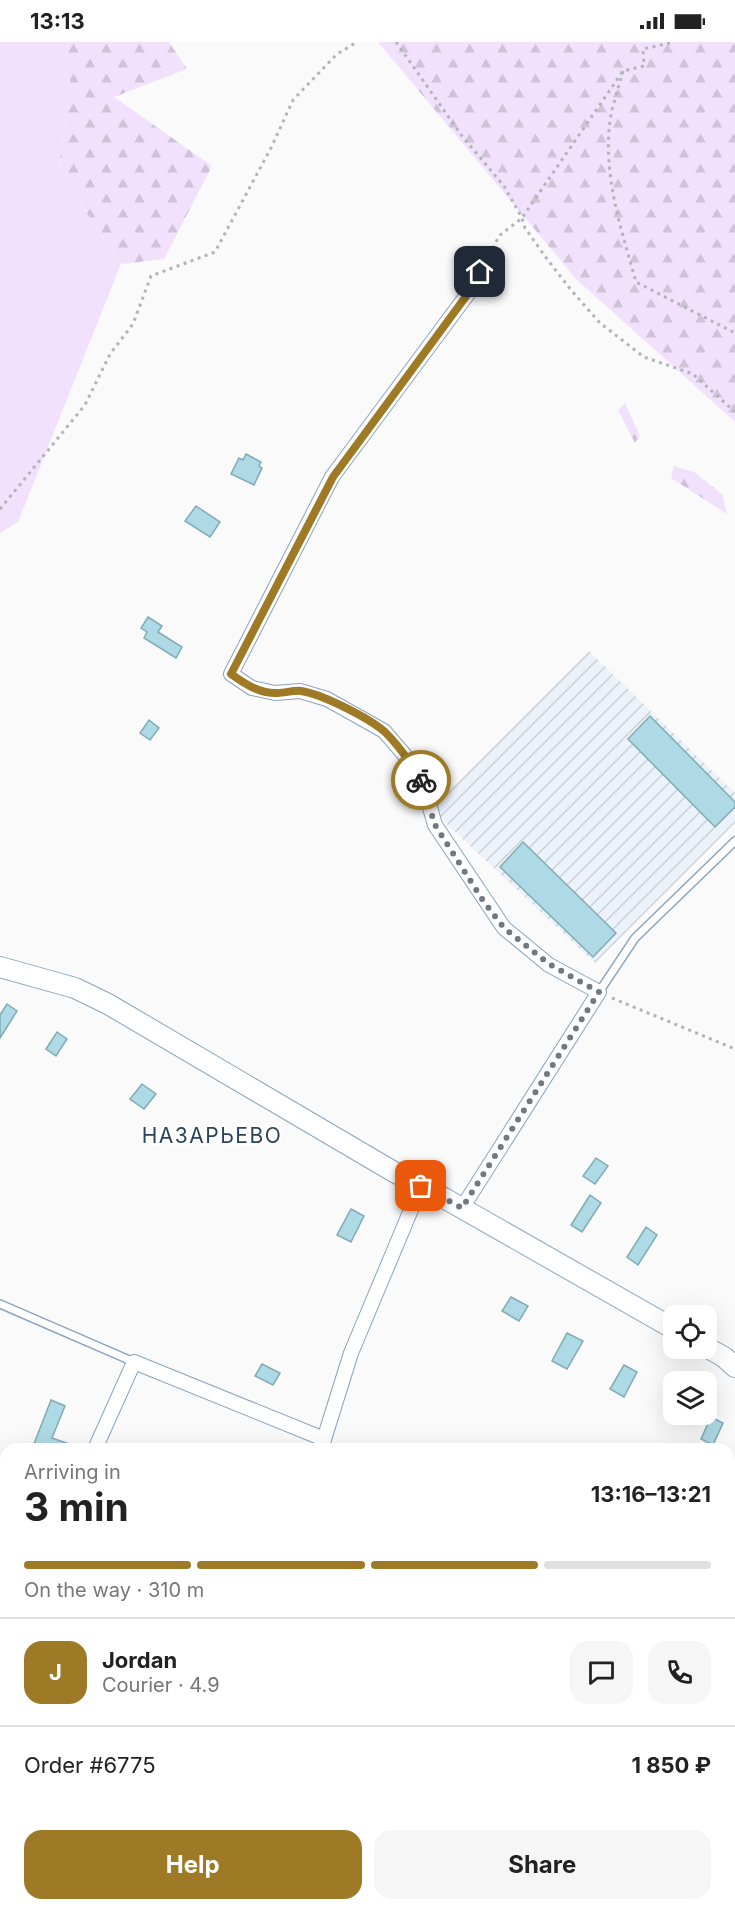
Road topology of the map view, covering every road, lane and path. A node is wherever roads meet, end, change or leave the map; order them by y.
1 (357, 42) edge
2 (396, 42) edge
3 (675, 42) edge
4 (623, 71) junction
5 (522, 218) junction
6 (480, 272) joint
7 (735, 333) edge
8 (735, 412) edge
9 (0, 508) edge
10 (735, 841) edge
11 (0, 967) edge
12 (599, 992) junction
13 (735, 1049) edge
14 (421, 1186) junction
15 (462, 1208) junction
16 (0, 1304) edge
17 (663, 1323) edge
18 (717, 1353) edge
19 (134, 1362) junction
20 (735, 1367) edge
21 (98, 1443) edge
22 (320, 1443) edge
23 (322, 1443) edge

1 - 9 path
2 - 5 path
3 - 4 path
4 - 5 path
4 - 7 path
5 - 6 path
5 - 8 path
6 - 12 street
10 - 12 lane
11 - 14 street
12 - 13 path
12 - 15 street
14 - 15 street
14 - 23 street
15 - 17 street
16 - 19 lane
18 - 20 street
19 - 21 street
19 - 22 street

